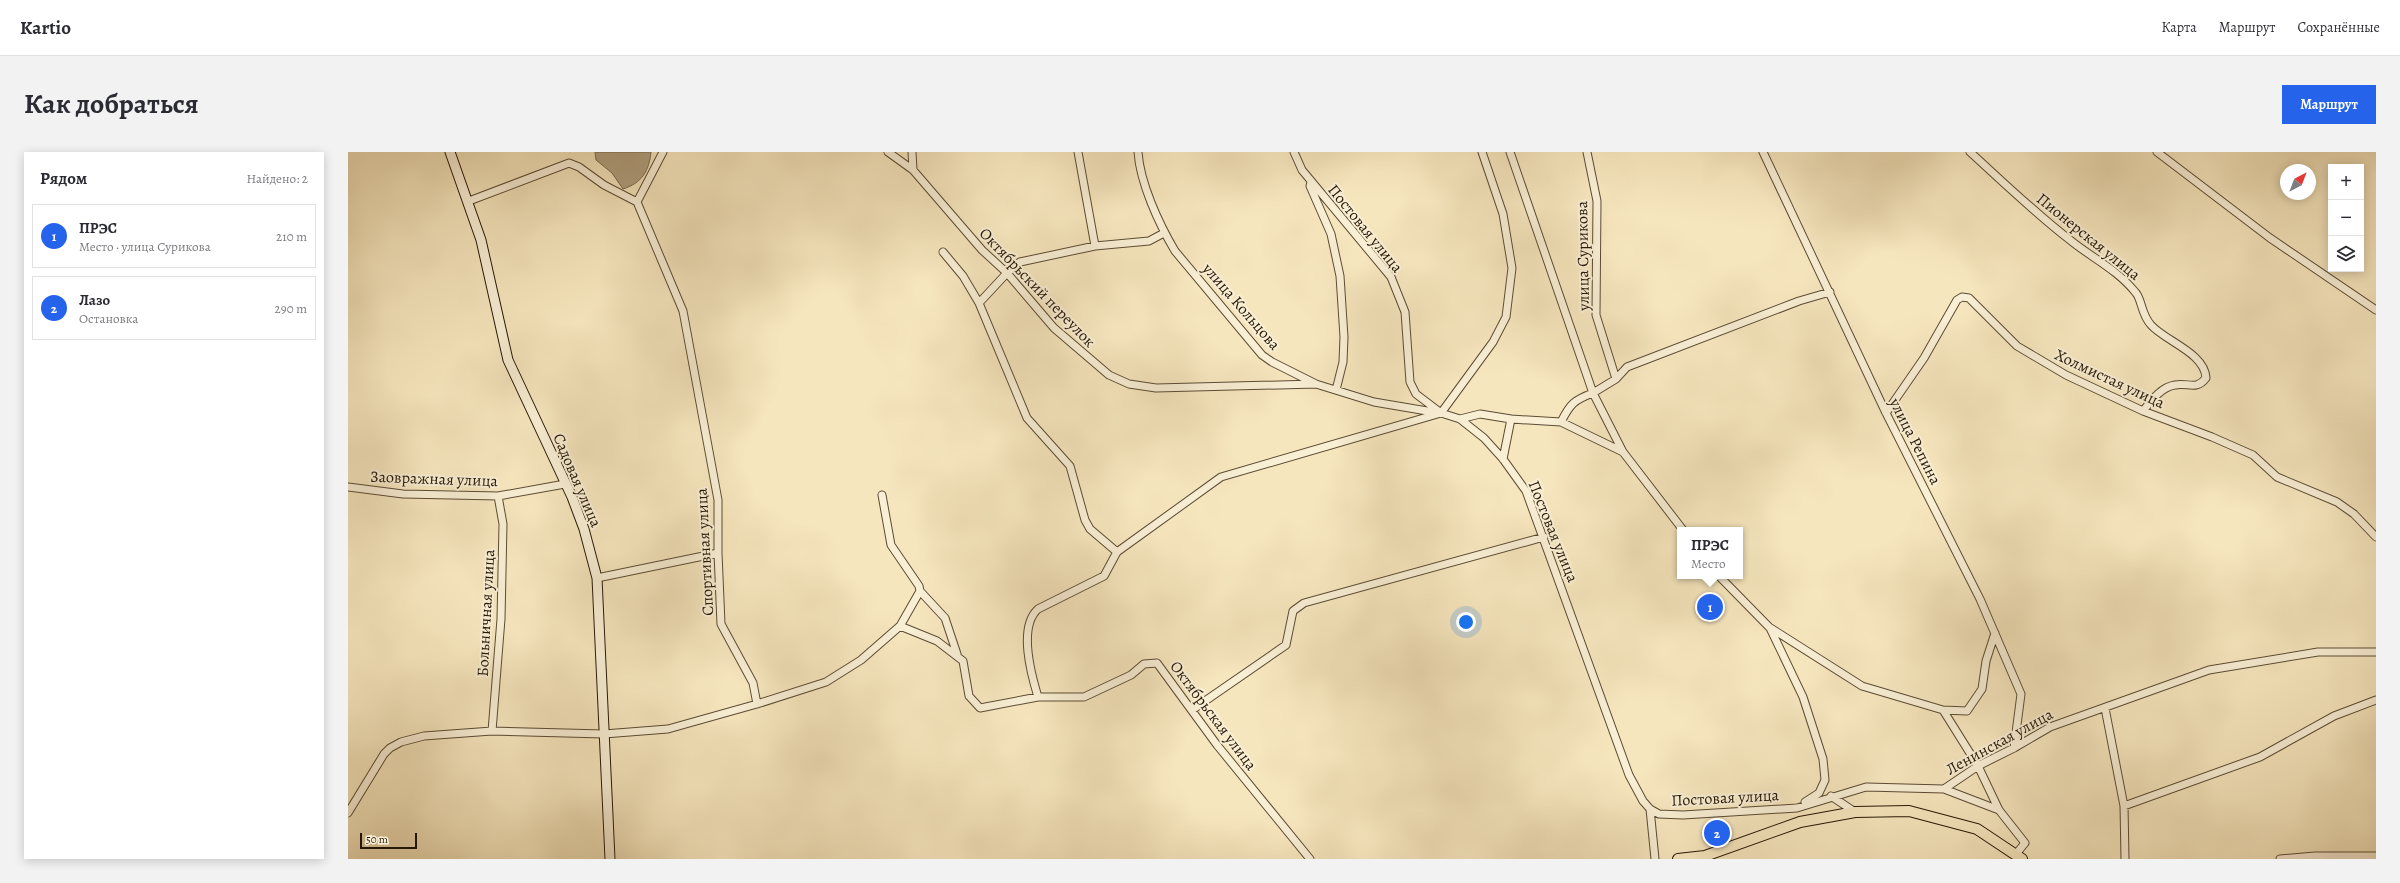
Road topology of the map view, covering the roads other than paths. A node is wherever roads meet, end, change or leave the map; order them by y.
1 (450, 152) edge
2 (663, 152) edge
3 (889, 152) edge
4 (912, 152) edge
5 (1078, 152) edge
6 (1138, 152) edge
7 (1294, 152) edge
8 (1482, 152) edge
9 (1510, 152) edge
10 (1587, 152) edge
11 (1763, 152) edge
12 (1970, 152) edge
13 (2157, 152) edge
14 (912, 170) junction
15 (1311, 182) junction
16 (469, 201) junction
17 (637, 202) junction
18 (1164, 233) junction
19 (1096, 246) junction
20 (942, 252) dead end
21 (1007, 272) junction
22 (1830, 292) junction
23 (979, 303) junction
24 (2376, 310) edge
25 (1616, 379) junction
26 (1316, 384) junction
27 (1336, 390) junction
28 (1593, 393) junction
29 (2143, 411) junction
30 (1441, 413) junction
31 (1886, 413) junction
32 (1511, 418) junction
33 (1460, 419) junction
34 (1561, 422) junction
35 (1623, 452) junction
36 (1503, 459) junction
37 (566, 484) junction
38 (348, 487) edge
39 (882, 495) dead end
40 (498, 496) junction
41 (1681, 527) edge
42 (1544, 537) junction
43 (2376, 537) edge
44 (1117, 552) junction
45 (718, 554) junction
46 (596, 578) junction
47 (1721, 579) edge
48 (920, 591) junction
49 (900, 626) junction
50 (1769, 627) junction
51 (1995, 633) junction
52 (2376, 652) edge
53 (957, 654) junction
54 (1038, 697) junction
55 (2376, 700) edge
56 (757, 704) junction
57 (2105, 708) junction
58 (1192, 710) junction
59 (1943, 710) junction
60 (492, 731) junction
61 (604, 734) junction
62 (2014, 748) junction
63 (1978, 766) junction
64 (1944, 789) junction
65 (1831, 796) junction
66 (2124, 806) junction
67 (1797, 808) junction
68 (1650, 809) junction
69 (1999, 810) junction
70 (1854, 812) junction
71 (348, 813) edge
72 (1800, 822) junction
73 (2019, 856) edge
74 (2376, 856) edge
75 (610, 859) edge
76 (1310, 859) edge
77 (1655, 859) edge
78 (1678, 859) edge
79 (2125, 859) edge
80 (2280, 859) edge

1 - 16 street, Садовая улица
2 - 17 street
3 - 14 street, Октябрьский переулок
4 - 14 street
5 - 19 street
6 - 18 street, улица Кольцова
7 - 15 street, Постовая улица
8 - 30 street
9 - 28 street
10 - 25 street, улица Сурикова
11 - 22 street, улица Репина
12 - 29 street, Пионерская улица
13 - 24 street
14 - 21 street, Октябрьский переулок
15 - 27 street, Постовая улица
15 - 30 street, Постовая улица
16 - 17 street
16 - 37 street, Садовая улица
17 - 45 street, Спортивная улица
18 - 19 street
18 - 26 street, улица Кольцова
19 - 21 street
20 - 23 street
21 - 23 street
21 - 26 street, Октябрьский переулок
22 - 25 street
22 - 31 street, улица Репина
23 - 44 street
25 - 28 street
26 - 27 street, улица Кольцова
27 - 30 street, улица Кольцова
28 - 34 street
28 - 35 street
29 - 31 street, Холмистая улица
29 - 43 street, Холмистая улица
30 - 33 street, Постовая улица
30 - 44 street
31 - 51 street, улица Репина
32 - 33 street
32 - 34 street
32 - 36 street
33 - 36 street, Постовая улица
34 - 35 street
35 - 41 street
36 - 42 street, Постовая улица
37 - 40 street, Заовражная улица
37 - 46 street, Садовая улица
38 - 40 street, Заовражная улица
39 - 48 street
40 - 60 street, Больничная улица
42 - 58 street
42 - 68 street, Постовая улица
44 - 54 street
45 - 46 street
45 - 56 street, Спортивная улица
46 - 61 street, Садовая улица
47 - 50 street
48 - 49 street
48 - 53 street
49 - 53 street
49 - 56 street
50 - 59 street
50 - 67 street
51 - 59 street
51 - 62 street, улица Репина
52 - 57 street, Ленинская улица
53 - 54 street, Октябрьская улица
54 - 58 street, Октябрьская улица
55 - 66 street
56 - 61 street
57 - 62 street, Ленинская улица
57 - 66 street
58 - 76 street, Октябрьская улица
59 - 63 street
60 - 61 street
60 - 71 street
61 - 75 street, Садовая улица
62 - 63 street, Ленинская улица
63 - 64 street, Ленинская улица
63 - 69 street
64 - 65 street, Ленинская улица
64 - 69 street
65 - 67 street, Ленинская улица
65 - 70 street
66 - 79 street
67 - 68 street, Постовая улица
67 - 72 street
68 - 77 street
69 - 73 street
70 - 72 main road
70 - 73 main road
72 - 78 main road
74 - 80 street

